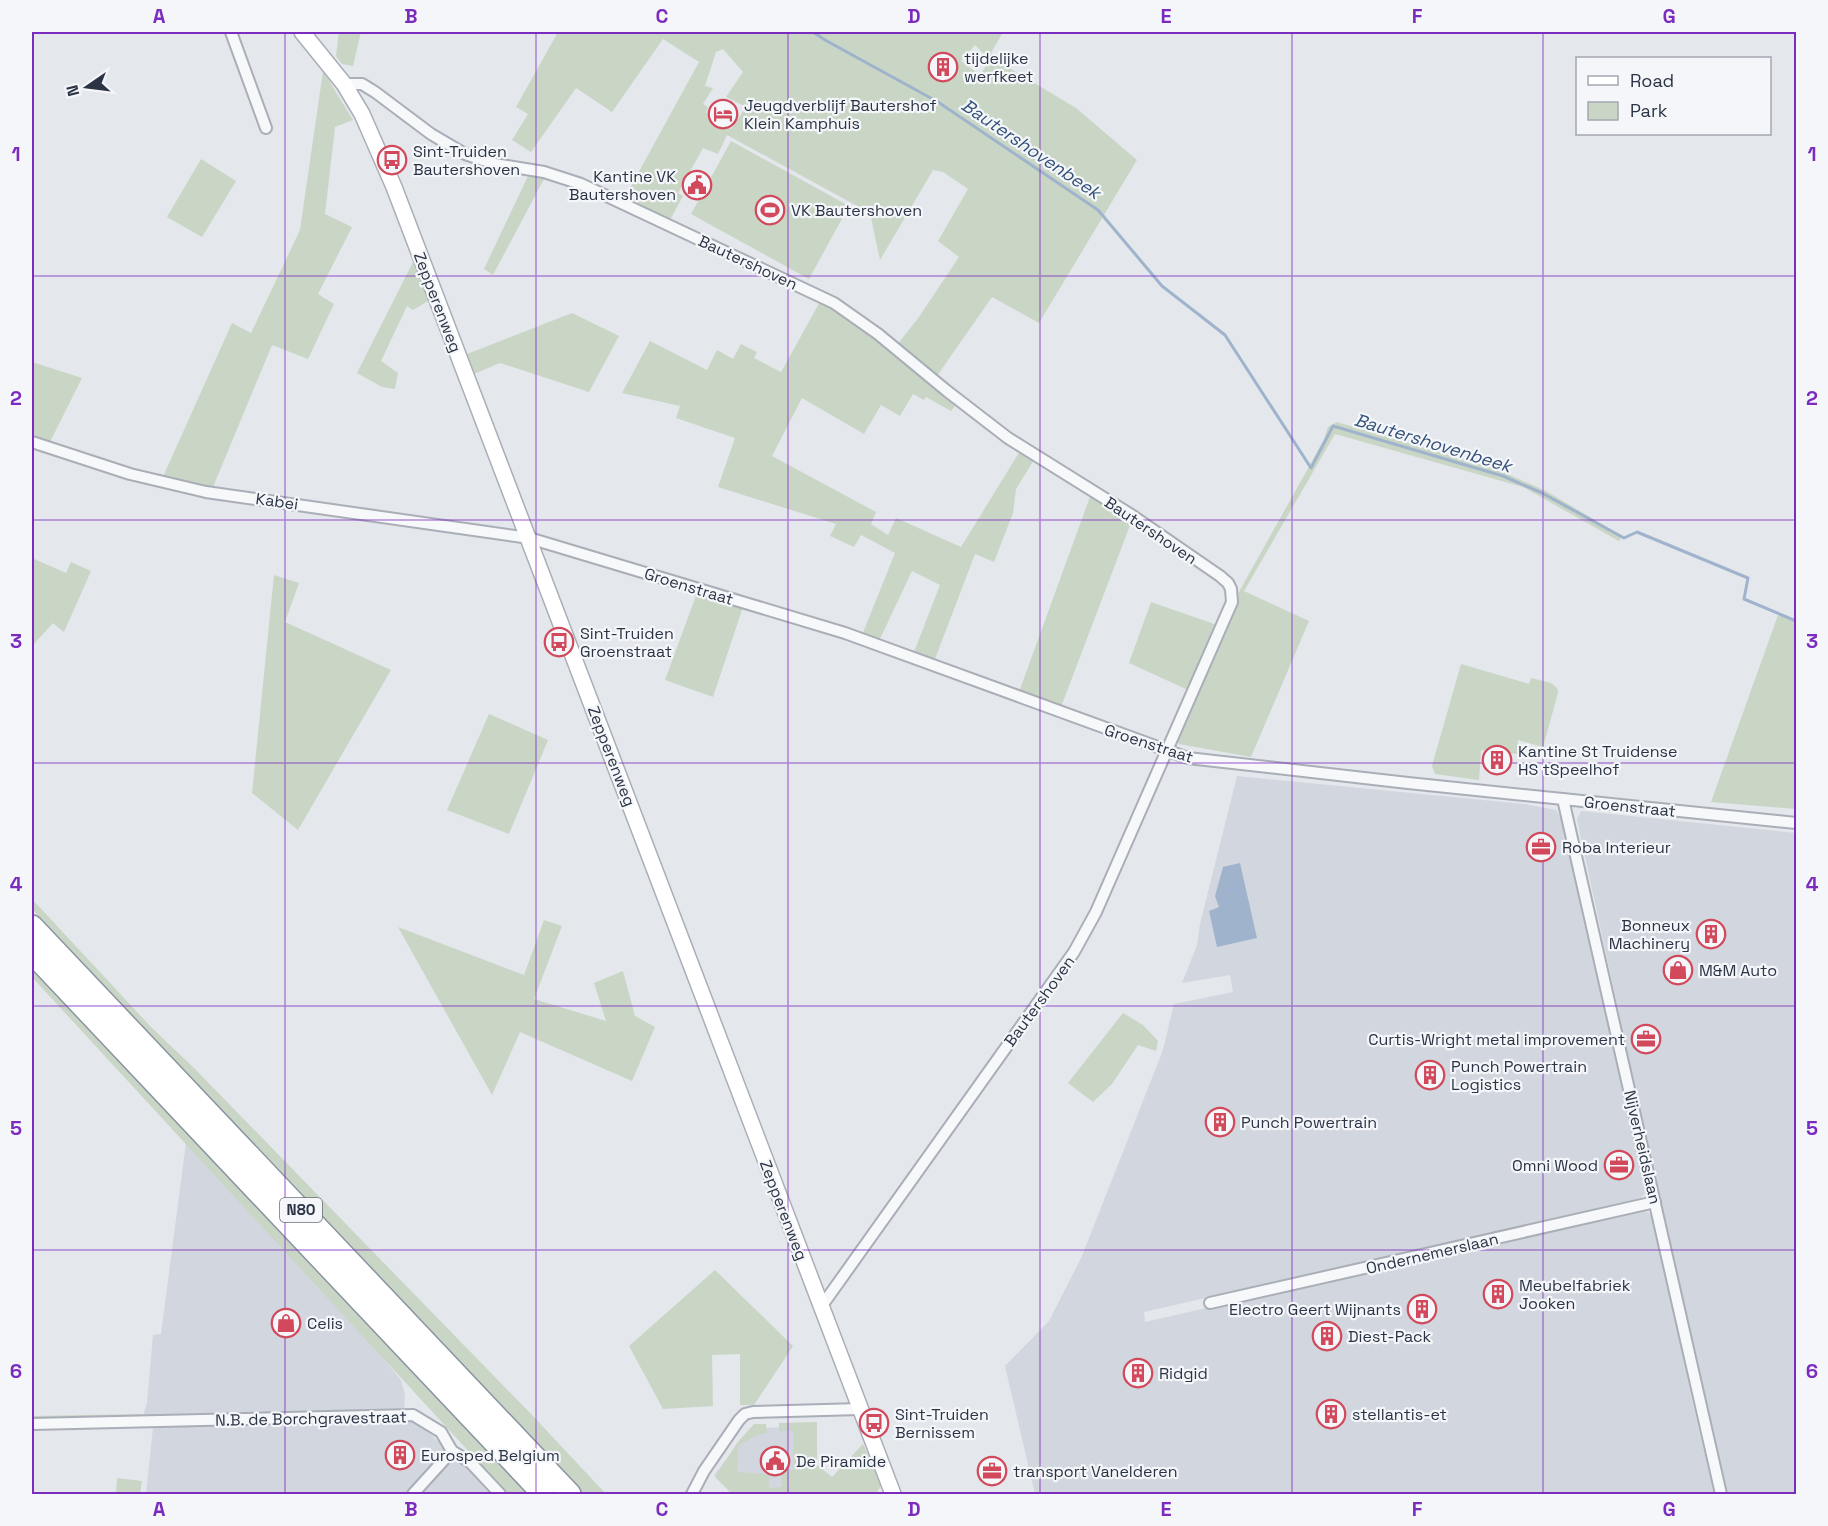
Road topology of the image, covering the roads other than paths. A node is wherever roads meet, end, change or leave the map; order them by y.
1 (231, 32) edge
2 (302, 32) edge
3 (344, 84) junction
4 (266, 128) dead end
5 (32, 442) edge
6 (528, 538) junction
7 (1166, 750) junction
8 (1563, 799) junction
9 (1797, 823) edge
10 (32, 926) edge
11 (32, 953) edge
12 (1655, 1202) junction
13 (1210, 1304) dead end
14 (821, 1307) junction
15 (860, 1409) junction
16 (32, 1424) edge
17 (452, 1451) junction
18 (413, 1494) edge
19 (500, 1494) edge
20 (543, 1494) edge
21 (570, 1494) edge
22 (692, 1494) edge
23 (893, 1494) edge
24 (1722, 1494) edge

1 - 4 street
2 - 3 street, Zepperenweg
3 - 6 street, Zepperenweg
3 - 7 street, Bautershoven
5 - 6 street, Kabei
6 - 7 street, Groenstraat
6 - 14 street, Zepperenweg
7 - 8 street, Groenstraat
7 - 14 street, Bautershoven
8 - 9 street, Groenstraat
8 - 12 street, Nijverheidslaan
10 - 21 highway, N80
11 - 20 highway, N80
12 - 13 street, Ondernemerslaan
12 - 24 street, Nijverheidslaan
14 - 15 street, Zepperenweg
15 - 22 street
15 - 23 street, Zepperenweg
16 - 17 street, N.B. de Borchgravestraat
17 - 18 street
17 - 19 street, N.B. de Borchgravestraat

